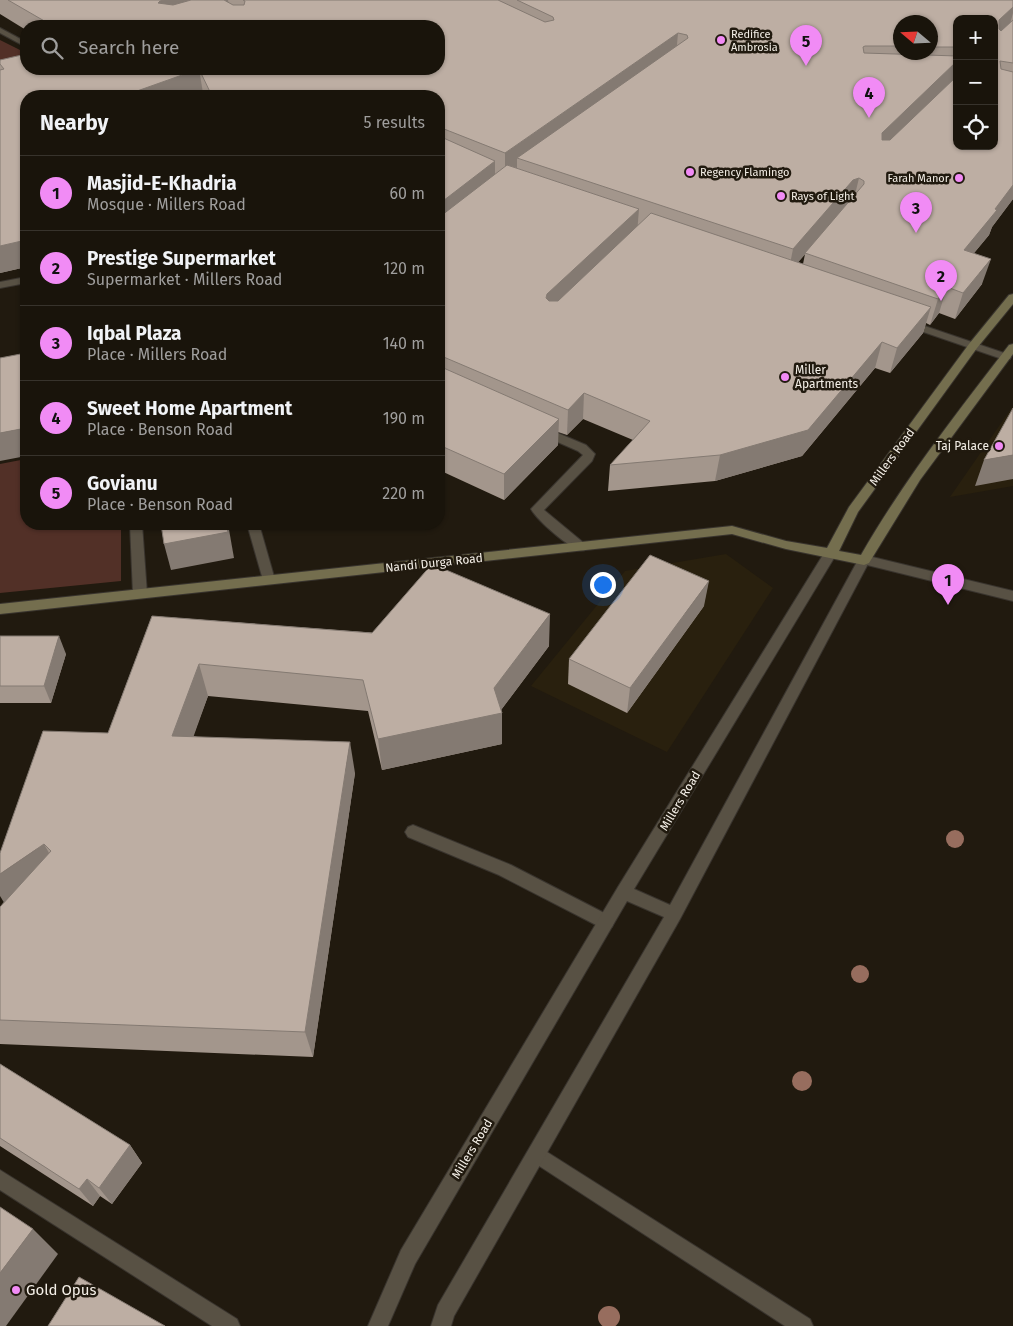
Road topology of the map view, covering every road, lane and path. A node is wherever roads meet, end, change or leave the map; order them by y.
1 (0, 30) edge
2 (20, 42) edge
3 (20, 281) edge
4 (0, 285) edge
5 (1013, 297) edge
6 (898, 319) edge
7 (973, 346) junction
8 (1009, 352) edge
9 (528, 425) edge
10 (136, 530) edge
11 (255, 530) edge
12 (582, 547) junction
13 (831, 553) junction
14 (864, 560) junction
15 (269, 580) junction
16 (140, 594) junction
17 (1013, 596) edge
18 (0, 609) edge
19 (413, 832) dead end
20 (624, 892) junction
21 (674, 914) junction
22 (606, 922) junction
23 (536, 1154) junction
24 (0, 1179) edge
25 (230, 1326) edge
26 (378, 1326) edge
27 (441, 1326) edge
28 (803, 1326) edge

1 - 2 street
3 - 4 street
5 - 7 main road, Millers Road
6 - 7 street
7 - 8 street
7 - 13 main road, Millers Road
8 - 14 main road
9 - 12 street
10 - 16 street
11 - 15 street
12 - 13 main road, Nandi Durga Road
12 - 15 main road, Nandi Durga Road
13 - 14 main road, Nandi Durga Road
13 - 20 street, Millers Road
14 - 17 street
14 - 21 street
15 - 16 main road, Nandi Durga Road
16 - 18 main road, Nandi Durga Road
19 - 22 street
20 - 21 street
20 - 22 street, Millers Road
21 - 23 street
22 - 26 street, Millers Road
23 - 27 street
23 - 28 street
24 - 25 street

